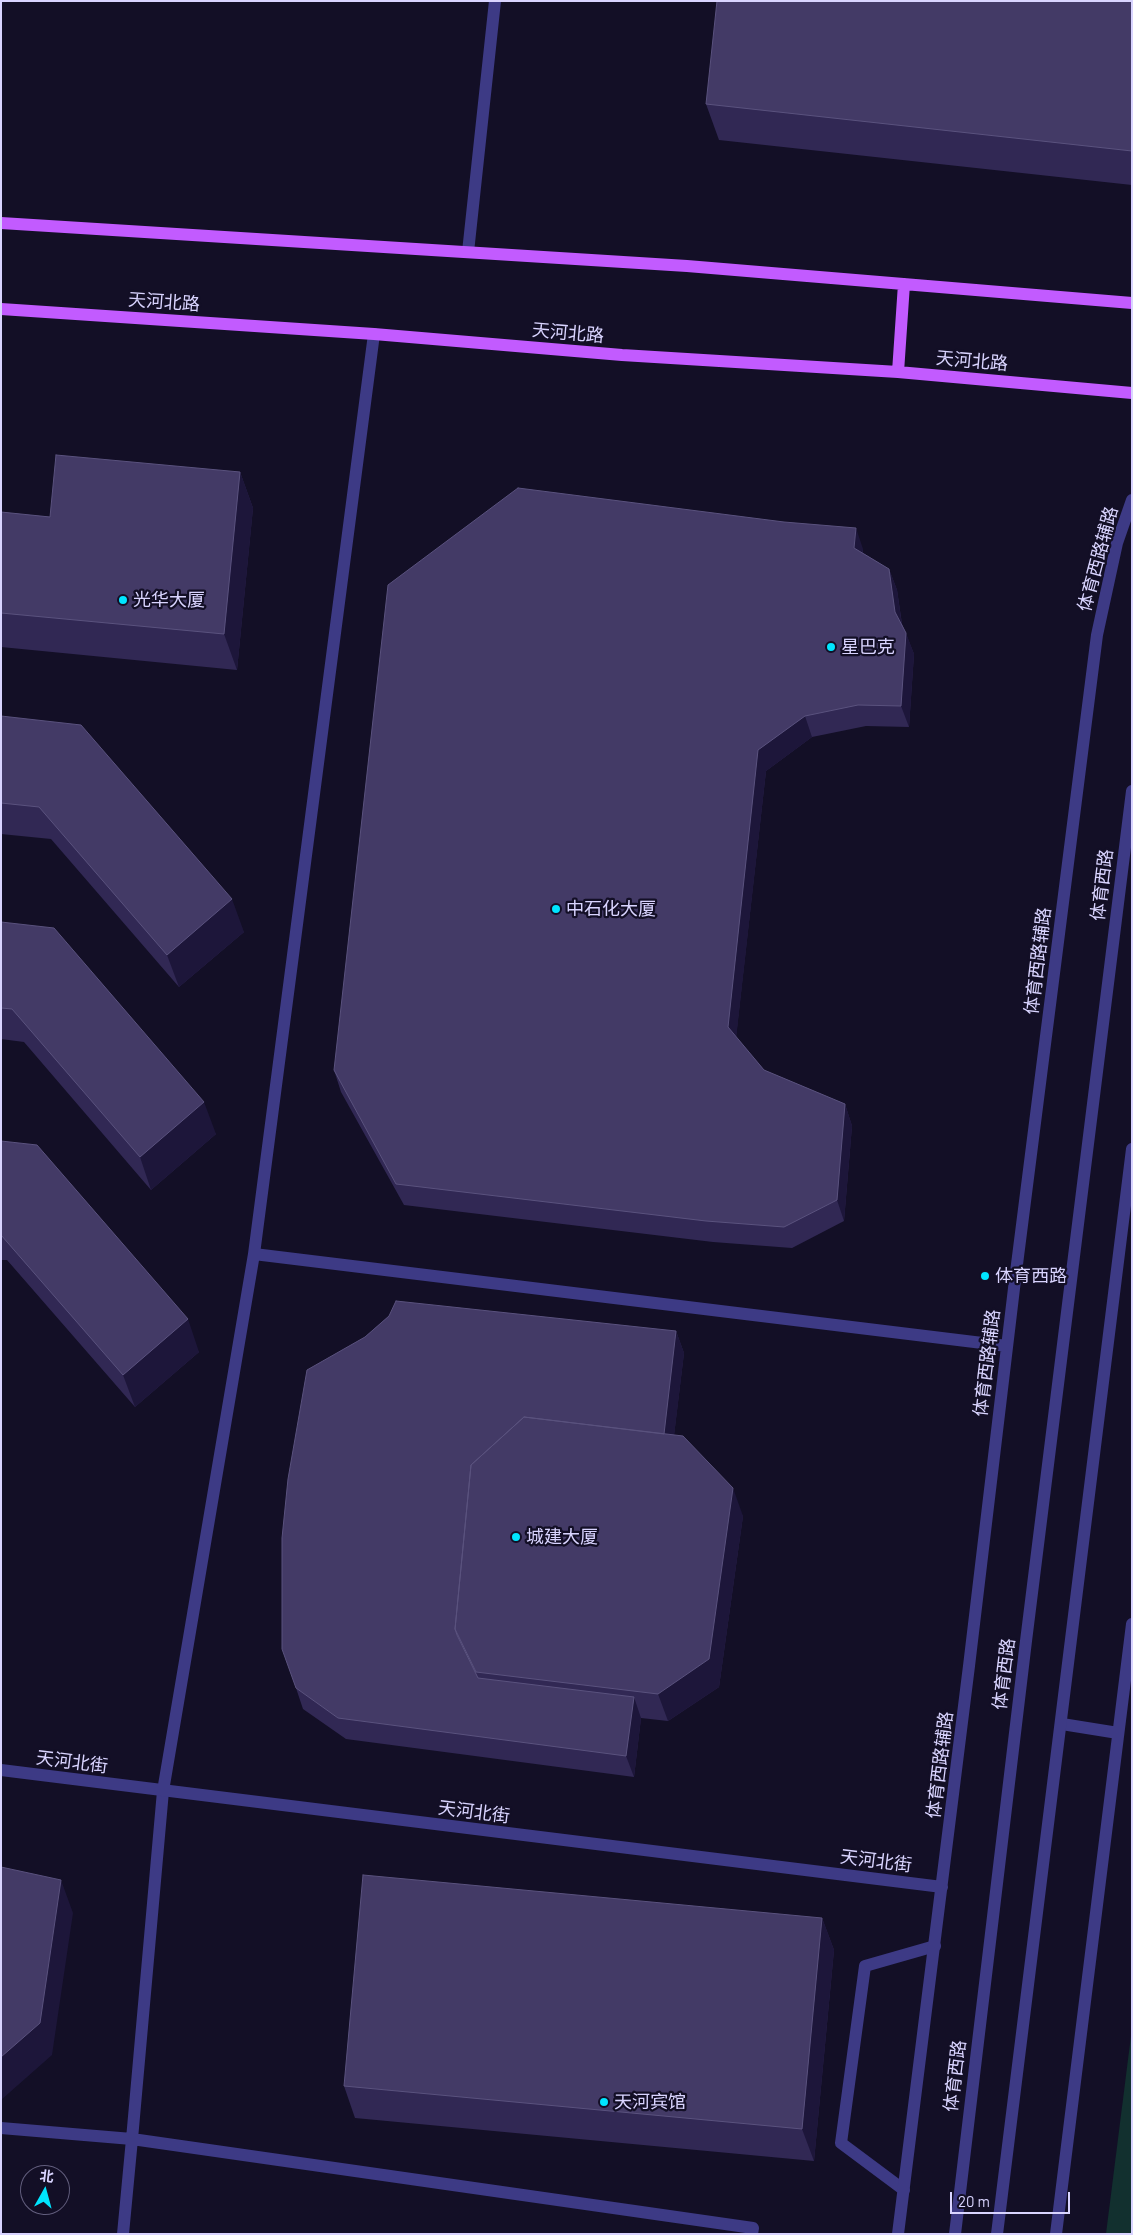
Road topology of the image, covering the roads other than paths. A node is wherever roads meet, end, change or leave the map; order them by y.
1 (495, 1) edge
2 (1, 223) edge
3 (468, 252) junction
4 (904, 284) junction
5 (1132, 303) edge
6 (1, 309) edge
7 (374, 334) junction
8 (898, 372) junction
9 (1132, 393) edge
10 (1132, 500) edge
11 (1132, 791) edge
12 (1132, 1149) edge
13 (254, 1254) junction
14 (1007, 1346) junction
15 (1132, 1624) edge
16 (1062, 1724) junction
17 (1118, 1733) junction
18 (1, 1770) edge
19 (163, 1791) junction
20 (942, 1887) junction
21 (935, 1946) junction
22 (1, 2128) edge
23 (132, 2139) junction
24 (904, 2190) junction
25 (123, 2234) edge
26 (752, 2234) edge
27 (898, 2234) edge
28 (955, 2234) edge
29 (997, 2234) edge
30 (1056, 2234) edge

1 - 3 street
2 - 3 main road
3 - 4 main road
4 - 5 main road
4 - 8 main road
6 - 7 main road, 天河北路
7 - 8 main road, 天河北路
7 - 13 street
8 - 9 main road, 天河北路
10 - 14 street, 体育西路辅路
11 - 28 street, 体育西路
12 - 16 street
13 - 14 street
13 - 19 street
14 - 20 street, 体育西路辅路
15 - 17 street
16 - 17 street
16 - 29 street
17 - 30 street
18 - 19 street, 天河北街
19 - 20 street, 天河北街
19 - 23 street
20 - 21 street, 体育西路辅路
21 - 24 street, 体育西路辅路
21 - 24 street
22 - 23 street
23 - 25 street
23 - 26 street
24 - 27 street, 体育西路辅路

